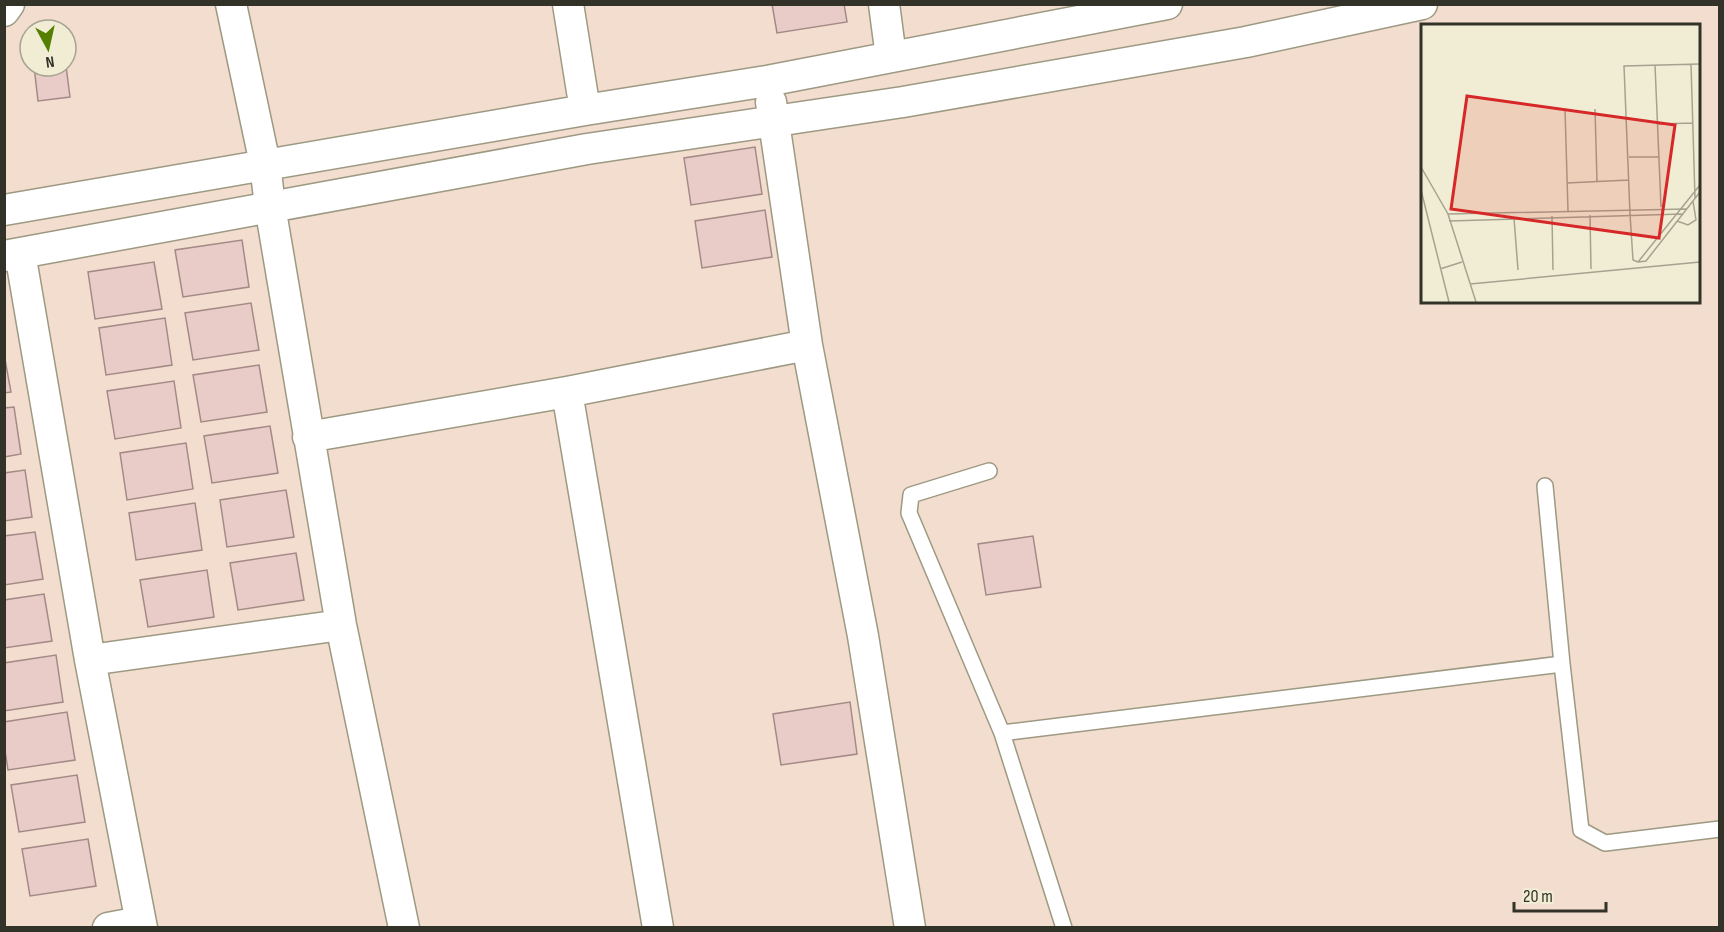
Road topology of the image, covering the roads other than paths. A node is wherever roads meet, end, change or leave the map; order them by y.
1 (9, 4) edge
2 (231, 4) edge
3 (568, 4) edge
4 (884, 4) edge
5 (1167, 4) edge
6 (1422, 4) edge
7 (4, 11) edge
8 (891, 57) junction
9 (767, 81) junction
10 (585, 110) junction
11 (775, 121) junction
12 (265, 164) junction
13 (270, 206) junction
14 (4, 210) edge
15 (12, 254) edge
16 (807, 345) junction
17 (567, 392) junction
18 (308, 437) junction
19 (989, 471) dead end
20 (1545, 486) dead end
21 (341, 625) junction
22 (90, 660) junction
23 (1562, 664) junction
24 (1002, 733) junction
25 (1719, 829) edge
26 (141, 925) edge
27 (108, 927) edge
28 (404, 927) edge
29 (658, 927) edge
30 (910, 927) edge
31 (1064, 927) edge

1 - 7 street
2 - 12 street
3 - 10 street
4 - 8 street
5 - 8 street
6 - 11 street
8 - 9 street
9 - 10 street
9 - 11 street
10 - 12 street
11 - 13 street
11 - 16 street
12 - 13 street
12 - 14 street
13 - 15 street
13 - 18 street
15 - 22 street
16 - 17 street
16 - 30 street
17 - 18 street
17 - 29 street
18 - 21 street
19 - 24 lane
20 - 23 lane
21 - 22 street
21 - 28 street
22 - 26 street
23 - 24 lane
23 - 25 lane
24 - 31 lane
26 - 27 street

